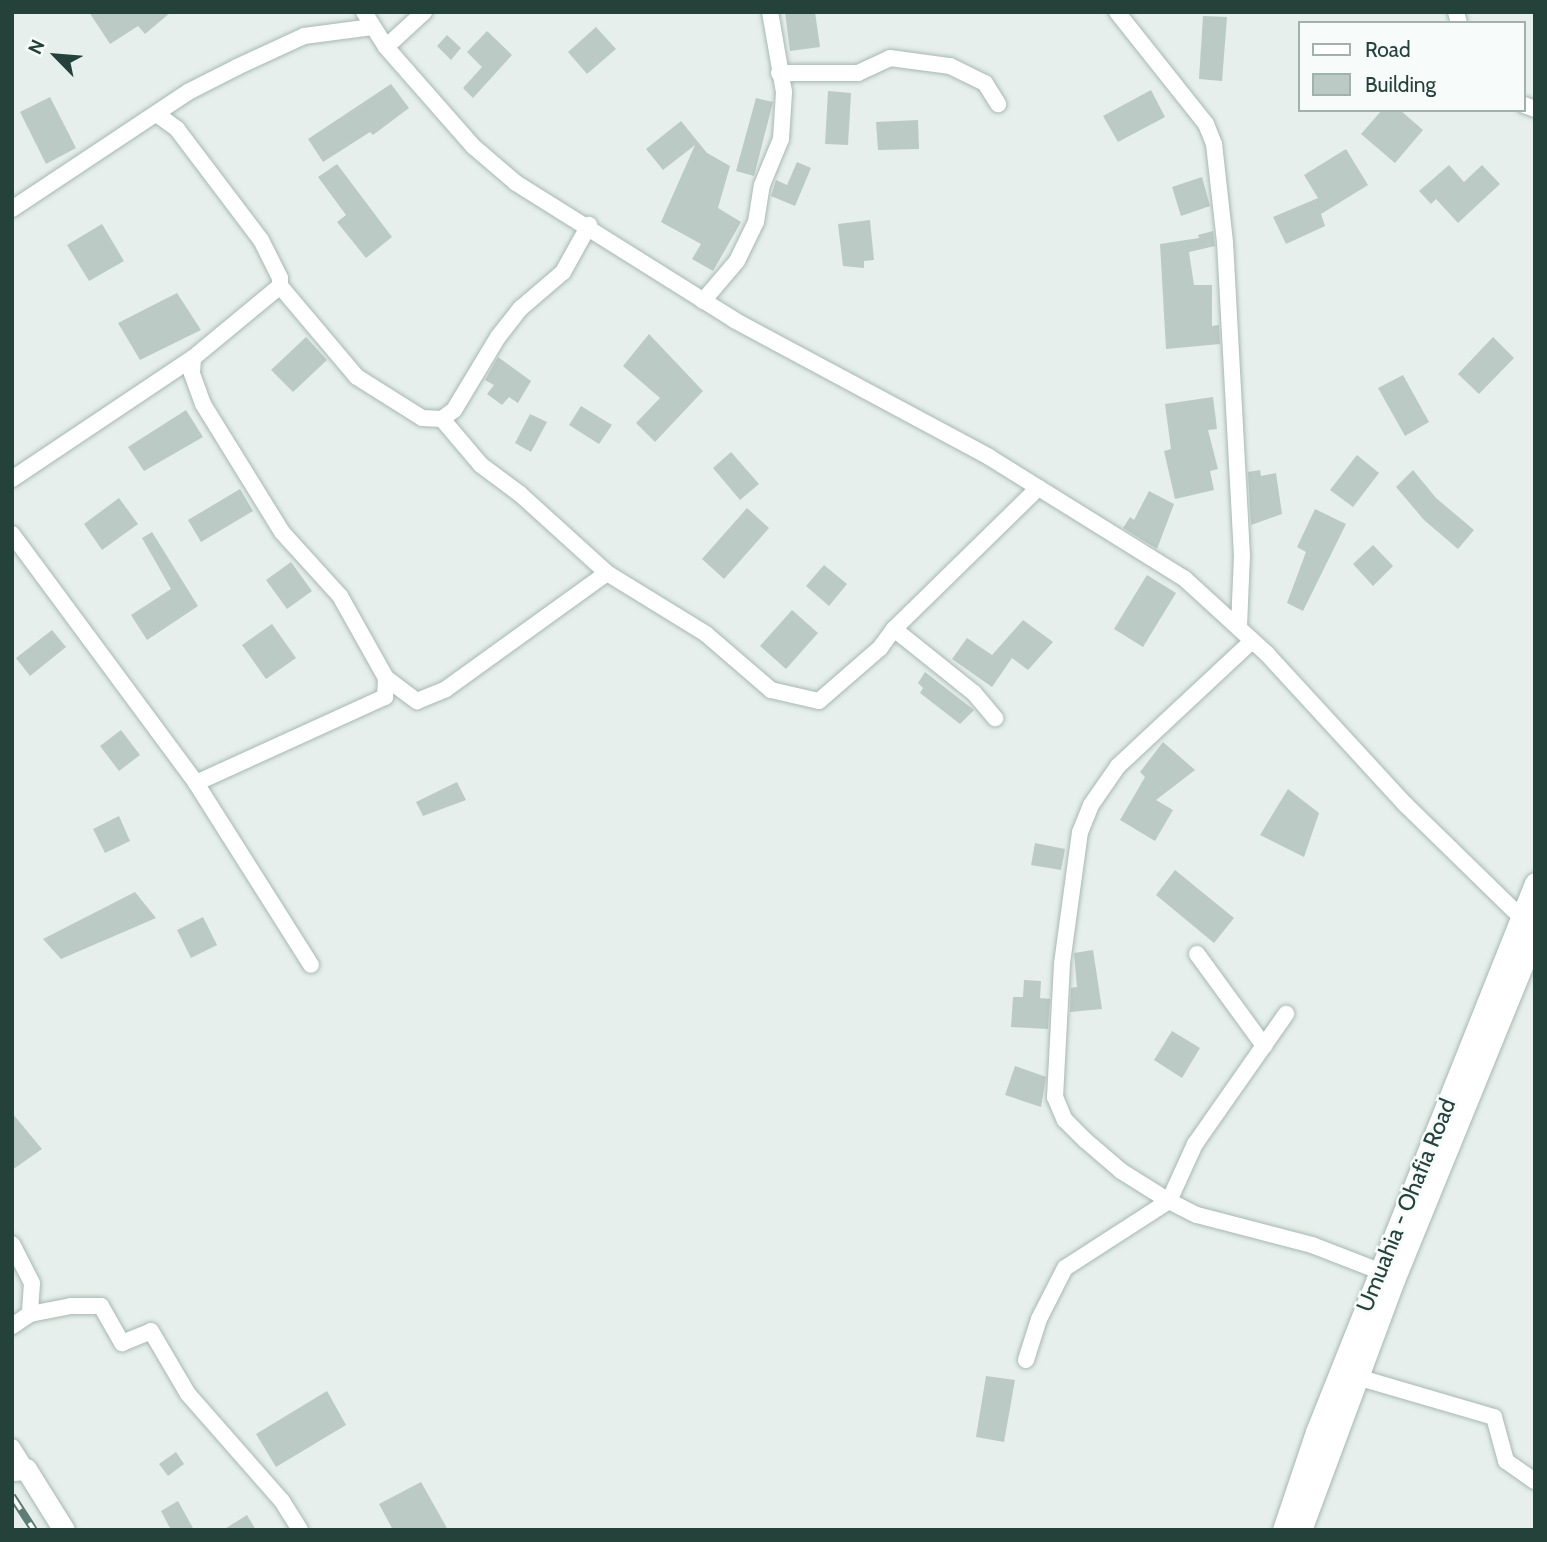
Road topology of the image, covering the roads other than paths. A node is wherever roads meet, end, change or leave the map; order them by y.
1 (364, 12) edge
2 (424, 12) edge
3 (770, 12) edge
4 (1117, 12) edge
5 (372, 27) junction
6 (386, 47) junction
7 (779, 73) junction
8 (998, 104) dead end
9 (158, 115) junction
10 (12, 209) edge
11 (589, 226) junction
12 (280, 286) junction
13 (703, 301) junction
14 (193, 358) junction
15 (442, 419) junction
16 (12, 478) edge
17 (1038, 488) junction
18 (12, 534) edge
19 (607, 573) junction
20 (1239, 628) junction
21 (894, 629) junction
22 (1252, 641) junction
23 (386, 678) junction
24 (995, 718) dead end
25 (196, 783) junction
26 (1535, 883) edge
27 (1530, 927) edge
28 (1197, 954) dead end
29 (311, 965) dead end
30 (1286, 1014) dead end
31 (1264, 1046) junction
32 (1169, 1201) junction
33 (12, 1244) edge
34 (1379, 1271) junction
35 (30, 1314) junction
36 (12, 1326) edge
37 (1026, 1360) dead end
38 (1357, 1377) junction
39 (12, 1447) edge
40 (19, 1469) edge
41 (1535, 1481) edge
42 (64, 1530) edge
43 (300, 1530) edge
44 (1283, 1530) edge
45 (1301, 1530) edge

1 - 5 street
2 - 6 street
3 - 7 street
4 - 20 street
5 - 6 street
5 - 9 street
6 - 11 street
7 - 8 street
7 - 13 street
9 - 10 street
9 - 12 street
11 - 13 street
11 - 15 street
12 - 14 street
12 - 15 street
13 - 17 street
14 - 16 street
14 - 23 street
15 - 19 street
17 - 20 street
17 - 21 street
18 - 25 street
19 - 21 street
19 - 23 street
20 - 22 street
21 - 24 street
22 - 27 street
22 - 32 street
23 - 25 street
25 - 29 street
26 - 27 main road, Umuahia - Ohafia Road
27 - 34 main road, Umuahia - Ohafia Road
27 - 38 main road, Umuahia - Ohafia Road
28 - 31 street
30 - 31 street
31 - 32 street
32 - 34 street
32 - 37 street
33 - 35 street
34 - 44 main road, Umuahia - Ohafia Road
35 - 36 street
35 - 43 street
38 - 41 street
38 - 45 main road, Umuahia - Ohafia Road
39 - 40 street
40 - 42 main road

